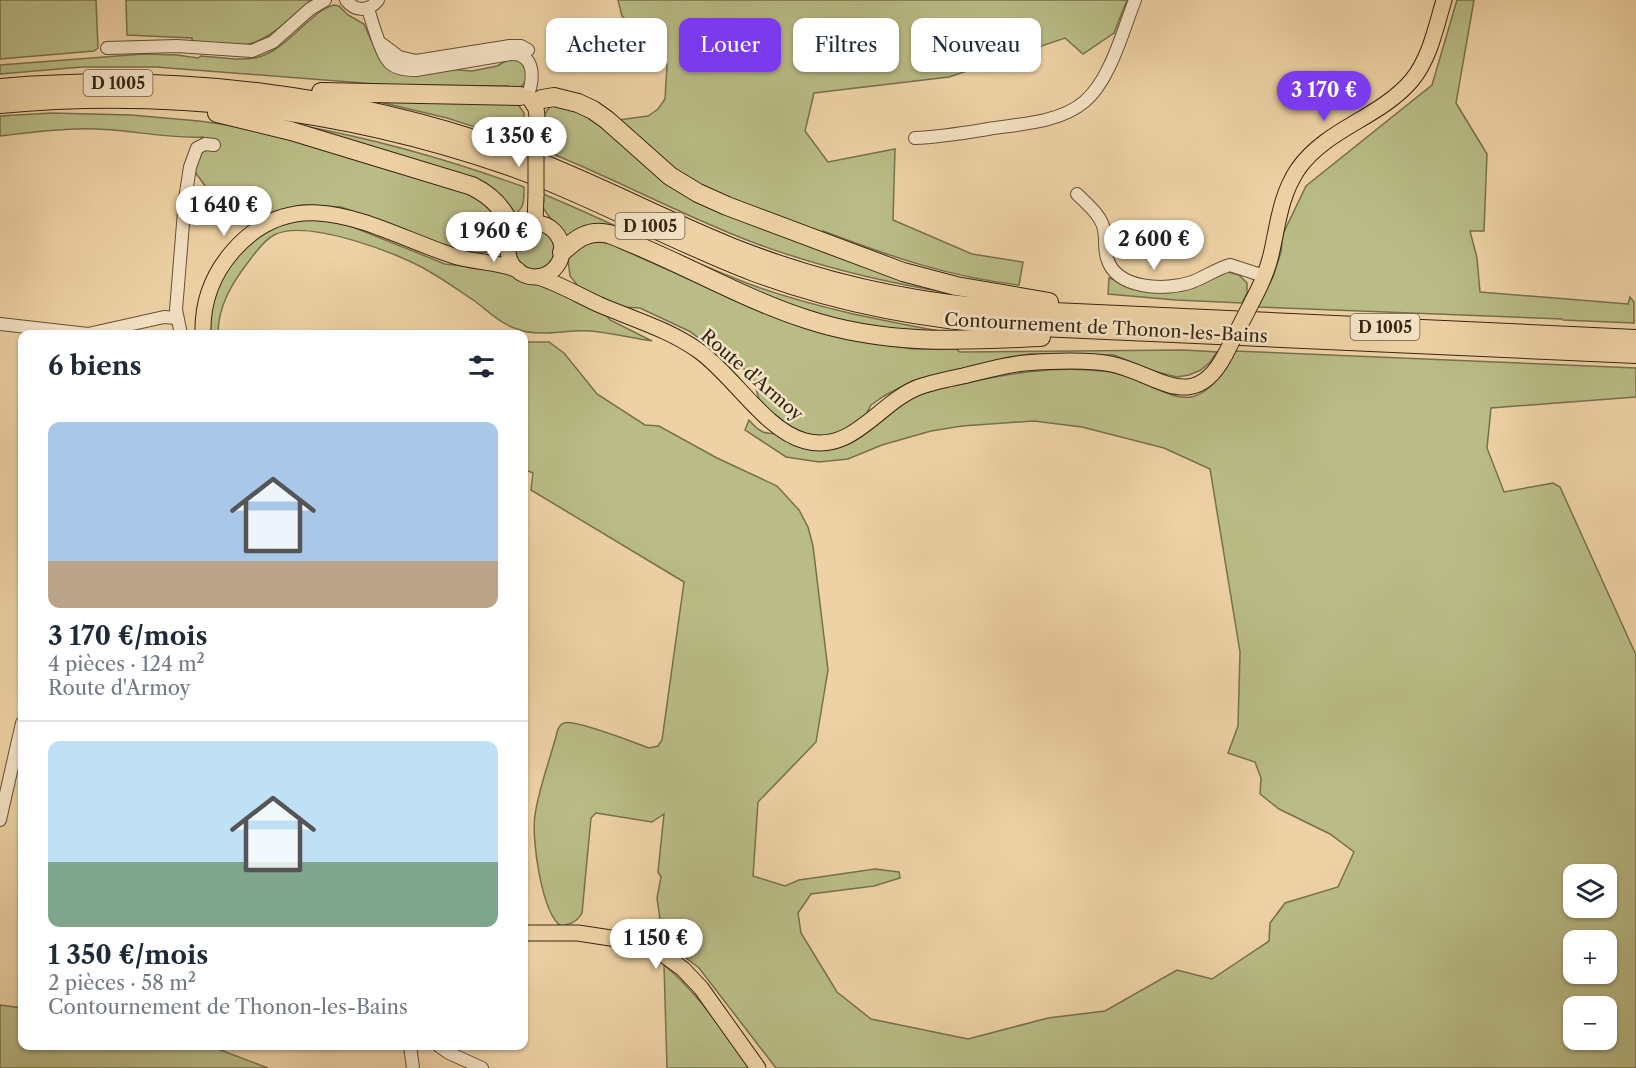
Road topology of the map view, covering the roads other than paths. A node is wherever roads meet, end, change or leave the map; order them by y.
1 (325, 0) edge
2 (346, 0) edge
3 (378, 0) edge
4 (1135, 0) edge
5 (1444, 0) edge
6 (368, 9) junction
7 (107, 48) dead end
8 (0, 88) edge
9 (235, 89) junction
10 (150, 99) junction
11 (527, 99) junction
12 (0, 104) edge
13 (915, 138) dead end
14 (214, 146) dead end
15 (1077, 194) dead end
16 (536, 224) junction
17 (511, 240) junction
18 (561, 257) junction
19 (471, 260) junction
20 (518, 270) junction
21 (1264, 276) junction
22 (538, 277) junction
23 (583, 297) junction
24 (1136, 316) junction
25 (177, 318) junction
26 (0, 324) edge
27 (45, 330) edge
28 (110, 330) edge
29 (180, 330) edge
30 (202, 330) edge
31 (1153, 332) junction
32 (1635, 342) edge
33 (18, 741) edge
34 (0, 820) edge
35 (528, 933) edge
36 (605, 938) junction
37 (528, 943) edge
38 (411, 1050) edge
39 (445, 1050) edge
40 (415, 1066) edge
41 (482, 1068) edge
42 (758, 1068) edge

1 - 7 street
2 - 6 street
3 - 6 street
4 - 13 street
5 - 21 main road, Route d'Armoy
6 - 11 street
8 - 9 highway, Contournement de Thonon-les-Bains / D 1005
9 - 11 highway, D 1005
9 - 24 highway, Contournement de Thonon-les-Bains / D 1005
10 - 12 highway, Contournement de Thonon-les-Bains / D 1005
10 - 17 highway, D 1005
10 - 31 highway, Contournement de Thonon-les-Bains / D 1005
11 - 16 main road, bridge
11 - 24 highway, D 1005
14 - 25 street
15 - 21 street
16 - 17 main road
16 - 18 main road
17 - 19 main road
17 - 20 main road
18 - 22 main road
18 - 23 main road, Route d'Armoy
18 - 31 highway, D 1005
19 - 20 main road
19 - 30 main road
20 - 22 main road
21 - 23 main road, Route d'Armoy, bridge
22 - 23 main road, Route d'Armoy
24 - 32 highway, Contournement de Thonon-les-Bains / D 1005
25 - 28 street
25 - 29 street
26 - 27 street
31 - 32 highway, Contournement de Thonon-les-Bains / D 1005
33 - 34 street
35 - 36 main road
36 - 37 main road
36 - 42 main road
38 - 40 street
39 - 41 street

